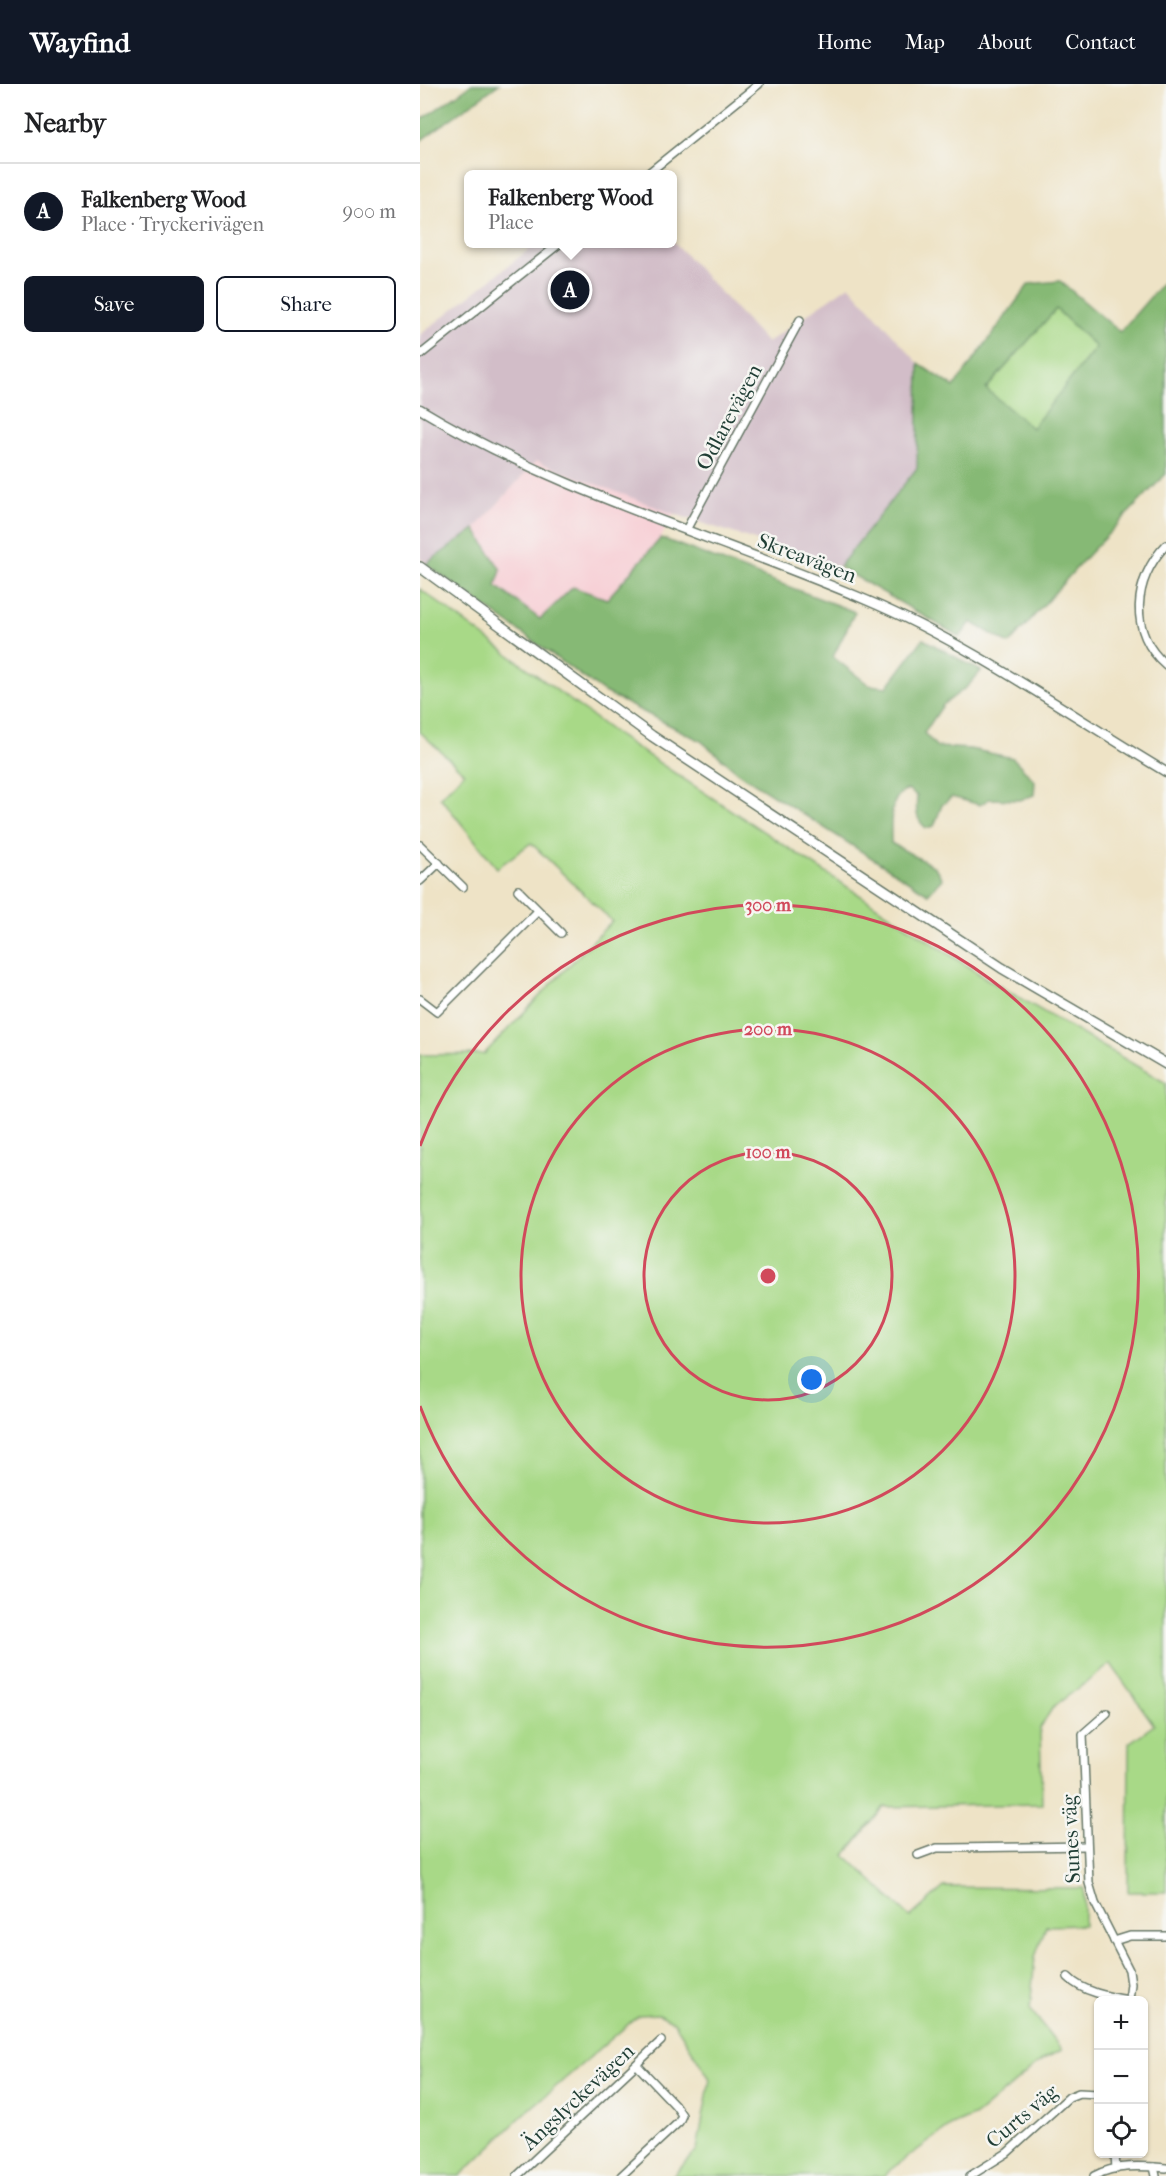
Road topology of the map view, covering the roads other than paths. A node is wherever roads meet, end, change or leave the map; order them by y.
1 (759, 84) edge
2 (651, 170) edge
3 (553, 248) edge
4 (800, 320) dead end
5 (420, 355) edge
6 (420, 409) edge
7 (686, 530) junction
8 (1166, 545) edge
9 (420, 567) edge
10 (1166, 665) edge
11 (1166, 772) edge
12 (420, 845) edge
13 (439, 863) junction
14 (420, 881) edge
15 (463, 887) dead end
16 (518, 890) dead end
17 (538, 910) junction
18 (561, 933) dead end
19 (420, 999) edge
20 (1166, 1064) edge
21 (1107, 1713) dead end
22 (1087, 1846) junction
23 (918, 1855) dead end
24 (1166, 1936) edge
25 (1114, 1941) junction
26 (1068, 1977) dead end
27 (1113, 1996) edge
28 (1129, 1996) edge
29 (662, 2041) dead end
30 (637, 2065) junction
31 (1094, 2094) edge
32 (1115, 2158) edge
33 (1154, 2167) junction
34 (1166, 2168) edge
35 (1116, 2169) junction
36 (517, 2176) edge
37 (621, 2176) edge
38 (970, 2176) edge
39 (1094, 2176) edge
40 (1156, 2176) edge

1 - 2 street
3 - 5 street
4 - 7 street, Odlarevägen
6 - 7 street, Skreavägen
7 - 11 street, Skreavägen
8 - 10 street
9 - 20 main road
12 - 13 street
13 - 14 street
13 - 15 street
16 - 17 street
17 - 18 street
17 - 19 street
21 - 22 street, Sunes väg
22 - 23 street
22 - 25 street, Sunes väg
24 - 25 street
25 - 28 street, Sunes väg
26 - 27 street
29 - 30 street, Ängslyckevägen
30 - 36 street, Ängslyckevägen
30 - 37 street
31 - 38 street, Curts väg
32 - 35 street
33 - 34 street
33 - 35 street
33 - 40 street
35 - 39 street

